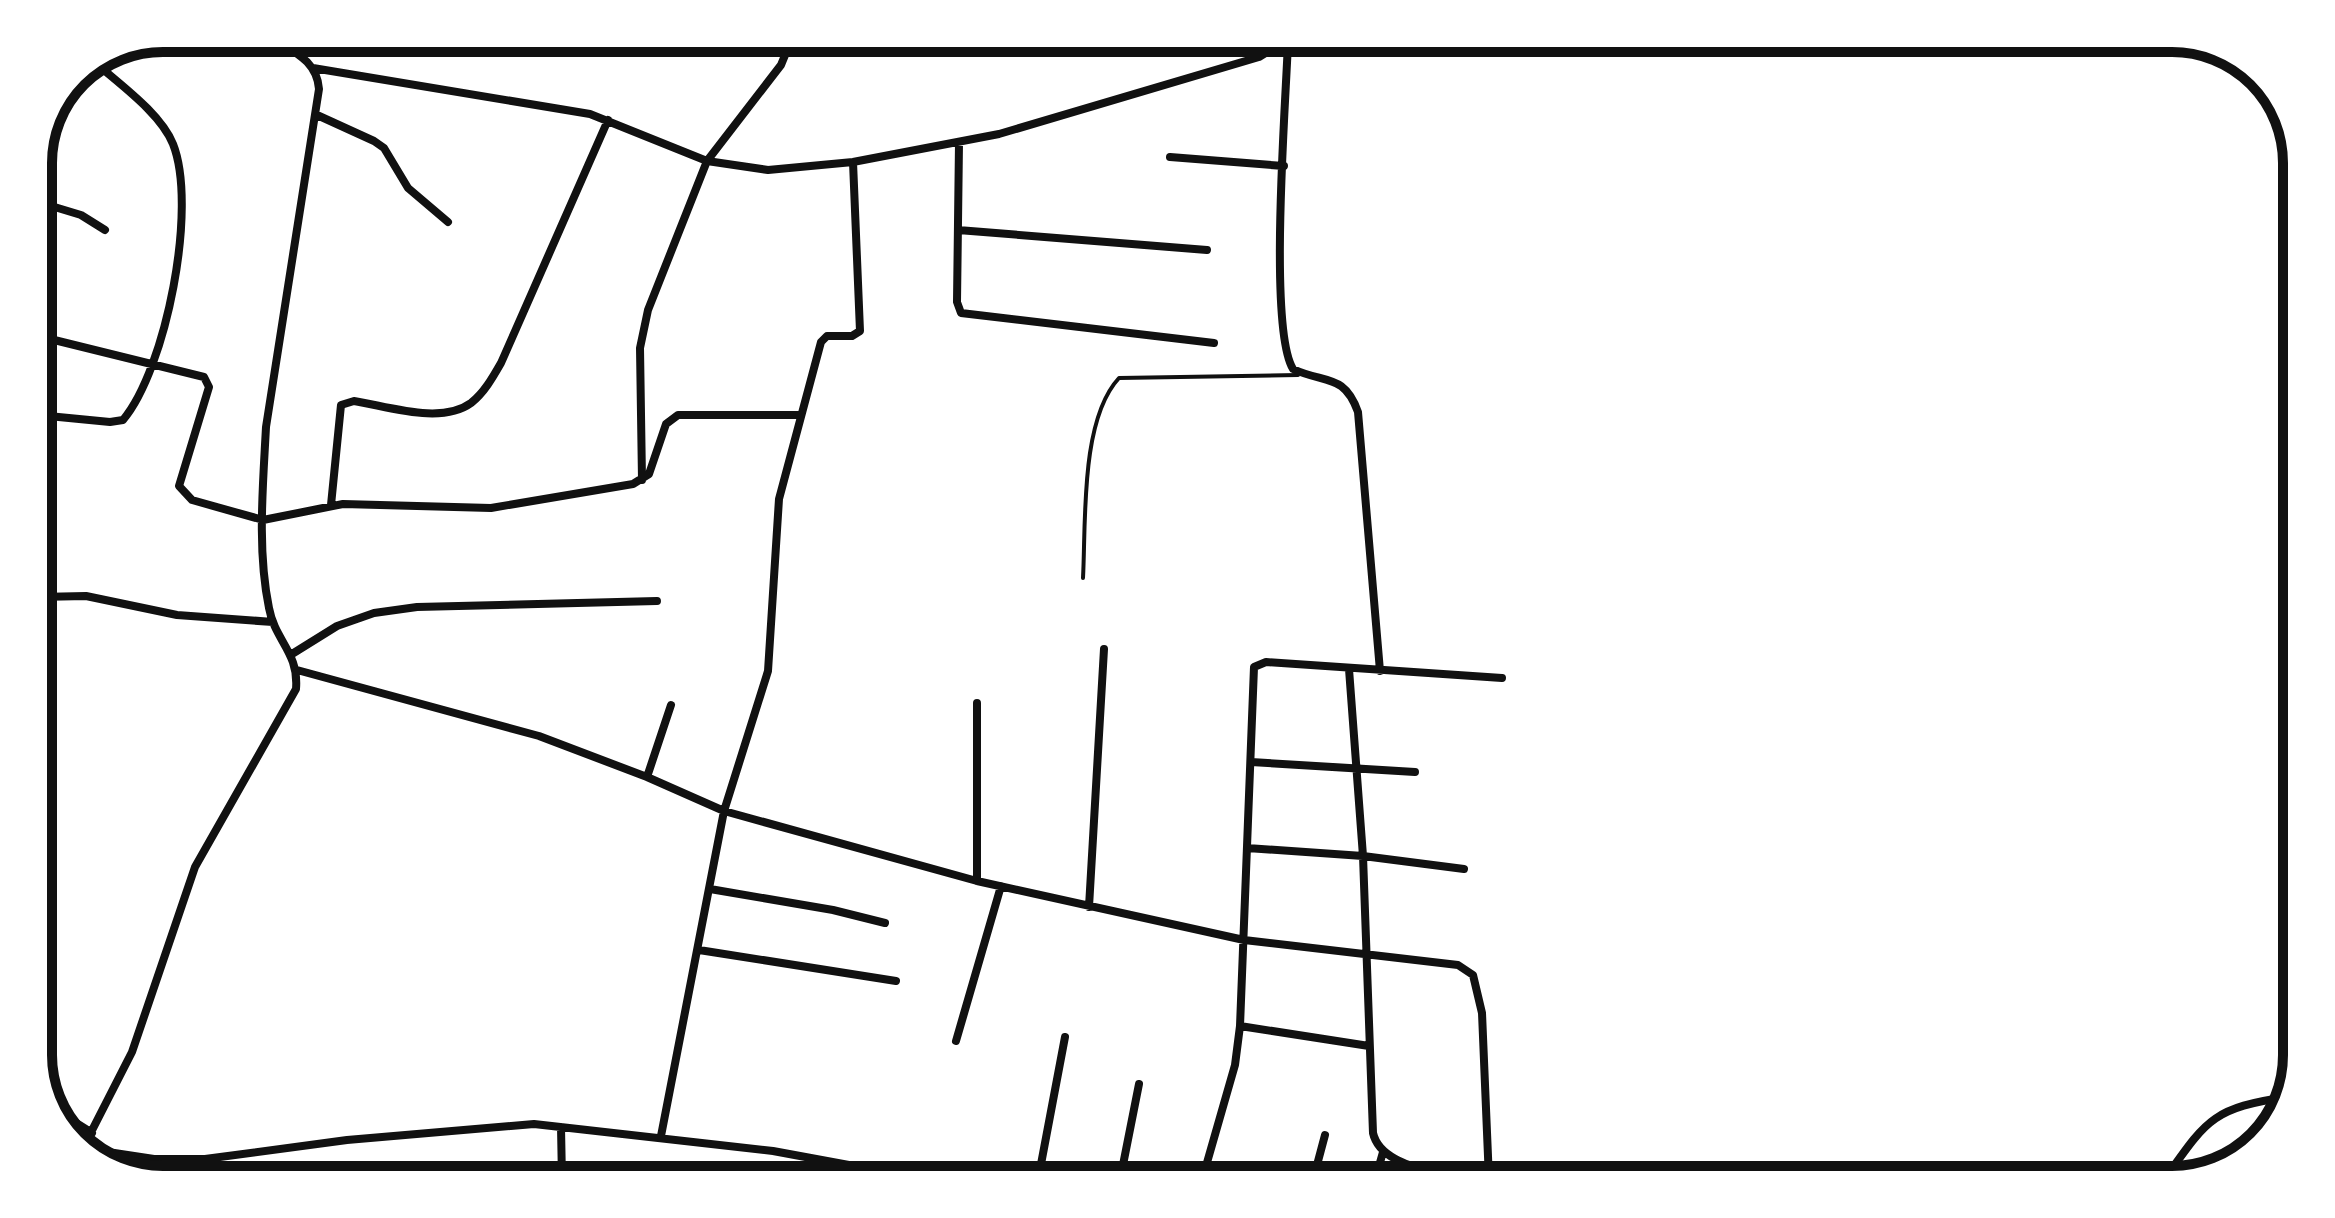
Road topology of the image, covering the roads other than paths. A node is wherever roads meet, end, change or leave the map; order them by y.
1 (295, 52) edge
2 (786, 52) edge
3 (1267, 52) edge
4 (1288, 52) edge
5 (313, 68) junction
6 (104, 70) edge
7 (317, 115) junction
8 (608, 120) junction
9 (959, 143) junction
10 (1170, 157) dead end
11 (707, 161) junction
12 (853, 162) junction
13 (1284, 166) junction
14 (52, 206) edge
15 (448, 222) dead end
16 (105, 230) dead end
17 (958, 230) junction
18 (1207, 250) dead end
19 (52, 339) edge
20 (1214, 343) dead end
21 (151, 364) junction
22 (1304, 374) junction
23 (800, 415) junction
24 (52, 416) edge
25 (642, 480) junction
26 (331, 505) junction
27 (263, 520) junction
28 (1083, 578) dead end
29 (52, 597) edge
30 (657, 601) dead end
31 (273, 622) junction
32 (1104, 649) dead end
33 (292, 654) junction
34 (1349, 669) junction
35 (297, 670) junction
36 (1380, 671) junction
37 (1502, 678) dead end
38 (977, 703) dead end
39 (671, 705) dead end
40 (1251, 762) junction
41 (1356, 770) junction
42 (1415, 772) dead end
43 (647, 777) junction
44 (724, 811) junction
45 (1247, 848) junction
46 (1363, 856) junction
47 (1464, 869) dead end
48 (977, 881) junction
49 (1001, 886) junction
50 (710, 889) junction
51 (1089, 907) junction
52 (885, 923) dead end
53 (1244, 940) junction
54 (699, 950) junction
55 (1367, 952) junction
56 (896, 981) dead end
57 (1240, 1026) junction
58 (1065, 1037) dead end
59 (956, 1041) dead end
60 (1369, 1046) junction
61 (1139, 1084) dead end
62 (2274, 1099) edge
63 (76, 1123) edge
64 (561, 1127) junction
65 (92, 1133) junction
66 (1325, 1135) dead end
67 (661, 1136) junction
68 (90, 1138) edge
69 (106, 1150) edge
70 (1383, 1152) junction
71 (562, 1166) edge
72 (854, 1166) edge
73 (1041, 1166) edge
74 (1123, 1166) edge
75 (1206, 1166) edge
76 (1317, 1166) edge
77 (1379, 1166) edge
78 (1411, 1166) edge
79 (1488, 1166) edge
80 (2175, 1166) edge

1 - 5 street
2 - 11 street
3 - 9 street
4 - 13 street
5 - 7 street
5 - 8 street
6 - 21 street
7 - 15 street
7 - 27 street
8 - 11 street
8 - 26 street
9 - 12 street
9 - 17 street
10 - 13 street
11 - 12 street
11 - 25 street
12 - 23 street
13 - 22 street
14 - 16 street
17 - 18 street
17 - 20 street
19 - 21 street
21 - 24 street
21 - 27 street
22 - 28 lane
22 - 36 street
23 - 25 street
23 - 44 street
25 - 26 street
26 - 27 street
27 - 31 street
29 - 31 street
30 - 33 street
31 - 33 street
32 - 51 street
33 - 35 street
34 - 36 street
34 - 40 street
34 - 41 street
35 - 43 street
35 - 65 street
36 - 37 street
38 - 48 street
39 - 43 street
40 - 41 street
40 - 45 street
41 - 42 street
41 - 46 street
43 - 44 street
44 - 48 street
44 - 50 street
45 - 46 street
45 - 53 street
46 - 47 street
46 - 55 street
48 - 49 street
49 - 51 street
49 - 59 street
50 - 52 street
50 - 54 street
51 - 53 street
53 - 55 street
53 - 57 street
54 - 56 street
54 - 67 street
55 - 60 street
55 - 79 street
57 - 60 street
57 - 75 street
58 - 73 street
60 - 70 street
61 - 74 street
62 - 80 street
63 - 65 street
64 - 67 street
64 - 69 street
64 - 71 street
65 - 68 street
66 - 76 street
67 - 72 street
70 - 77 street
70 - 78 street

